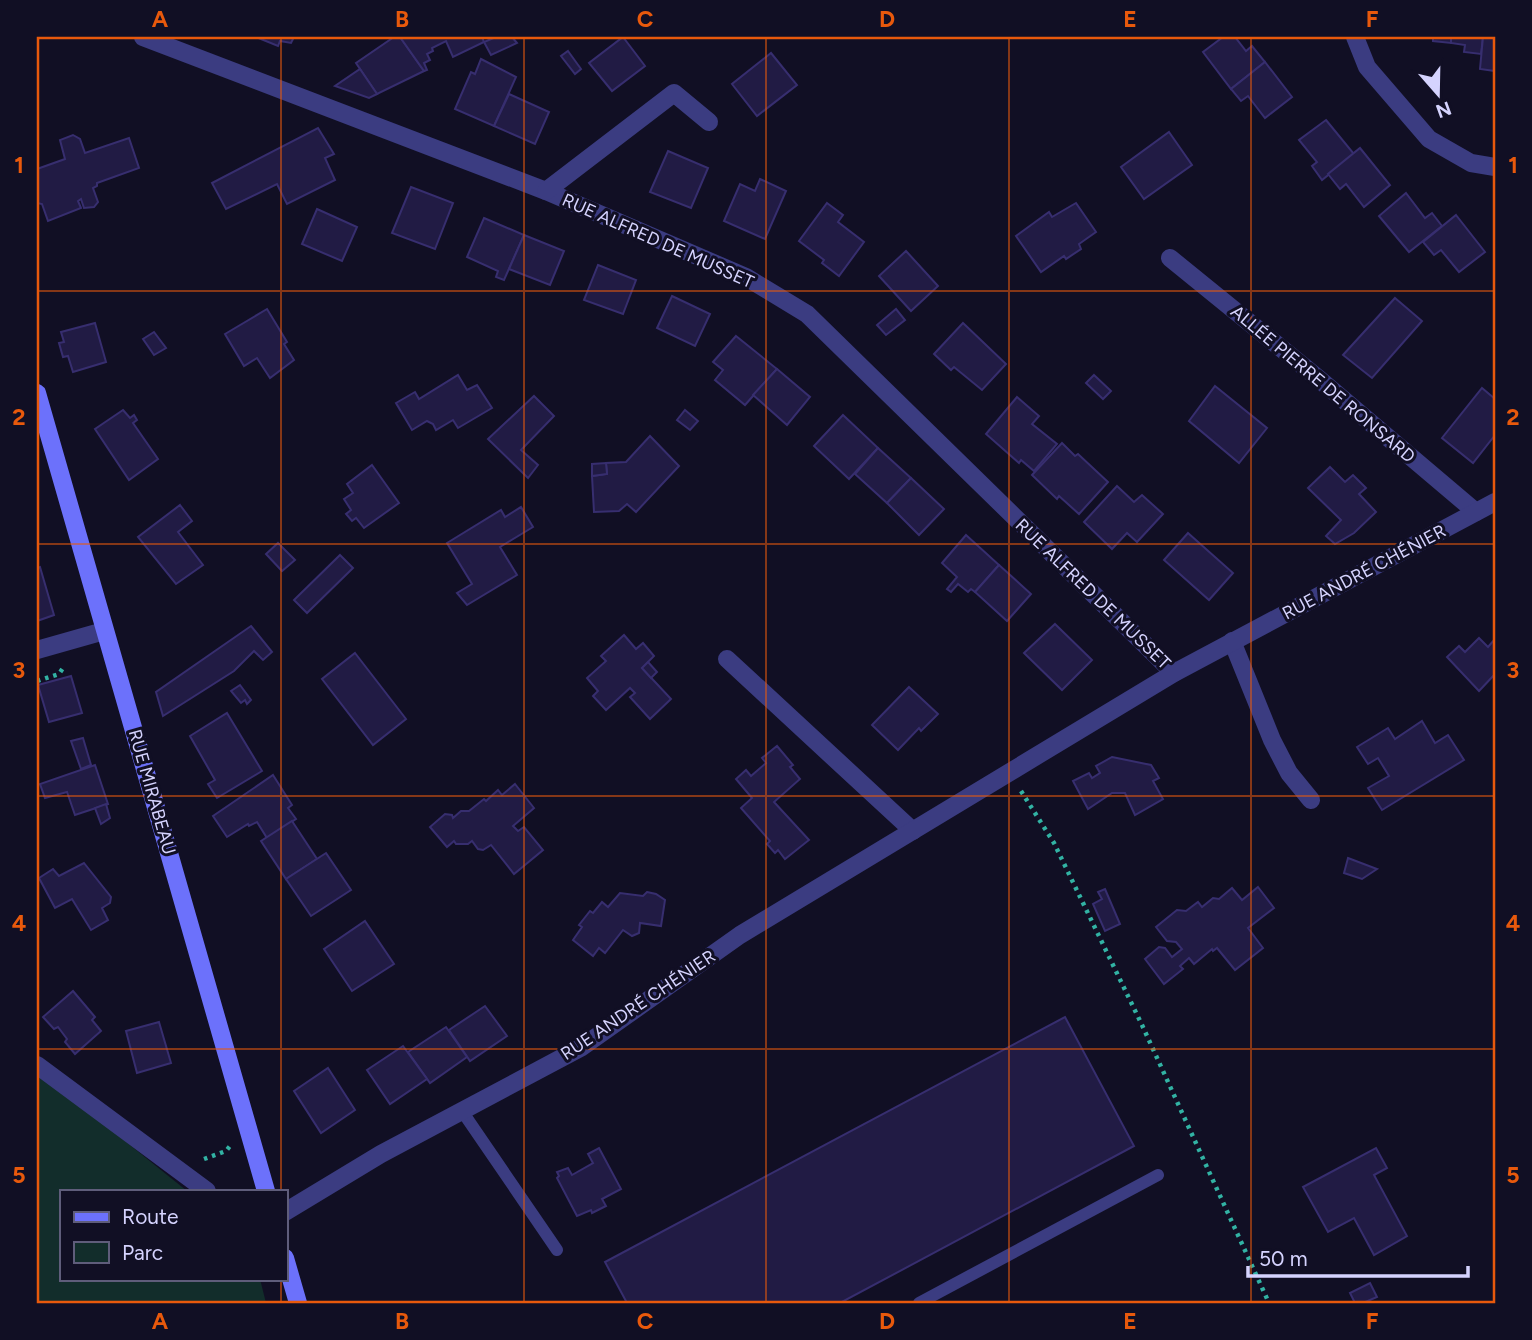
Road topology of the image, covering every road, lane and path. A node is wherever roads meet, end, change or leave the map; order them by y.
1 (143, 37) edge
2 (1355, 37) edge
3 (709, 122) dead end
4 (1495, 167) edge
5 (546, 191) junction
6 (1170, 258) dead end
7 (37, 393) edge
8 (1495, 502) edge
9 (1476, 512) junction
10 (104, 631) junction
11 (1232, 641) junction
12 (37, 650) edge
13 (727, 659) dead end
14 (1174, 673) junction
15 (59, 674) dead end
16 (37, 681) edge
17 (1010, 772) junction
18 (1311, 800) dead end
19 (913, 831) junction
20 (37, 1065) edge
21 (462, 1111) junction
22 (248, 1129) junction
23 (173, 1166) junction
24 (1158, 1175) dead end
25 (206, 1190) edge
26 (266, 1190) edge
27 (287, 1211) edge
28 (557, 1250) dead end
29 (287, 1265) edge
30 (298, 1303) edge
31 (919, 1303) edge
32 (1269, 1303) edge

1 - 5 street, RUE ALFRED DE MUSSET
2 - 4 street
3 - 5 street
5 - 14 street, RUE ALFRED DE MUSSET
6 - 9 street, ALLÉE PIERRE DE RONSARD
7 - 10 main road, RUE MIRABEAU
8 - 9 street, RUE ANDRÉ CHÉNIER
9 - 11 street, RUE ANDRÉ CHÉNIER
10 - 12 street
10 - 22 main road, RUE MIRABEAU
11 - 14 street, RUE ANDRÉ CHÉNIER
11 - 18 street
13 - 19 street
14 - 17 street, RUE ANDRÉ CHÉNIER
15 - 16 path
17 - 19 street, RUE ANDRÉ CHÉNIER
17 - 32 path
19 - 21 street, RUE ANDRÉ CHÉNIER
20 - 23 street
21 - 27 street, RUE ANDRÉ CHÉNIER
21 - 28 lane
22 - 23 path
22 - 26 main road, RUE MIRABEAU
23 - 25 street
24 - 31 lane
29 - 30 main road

